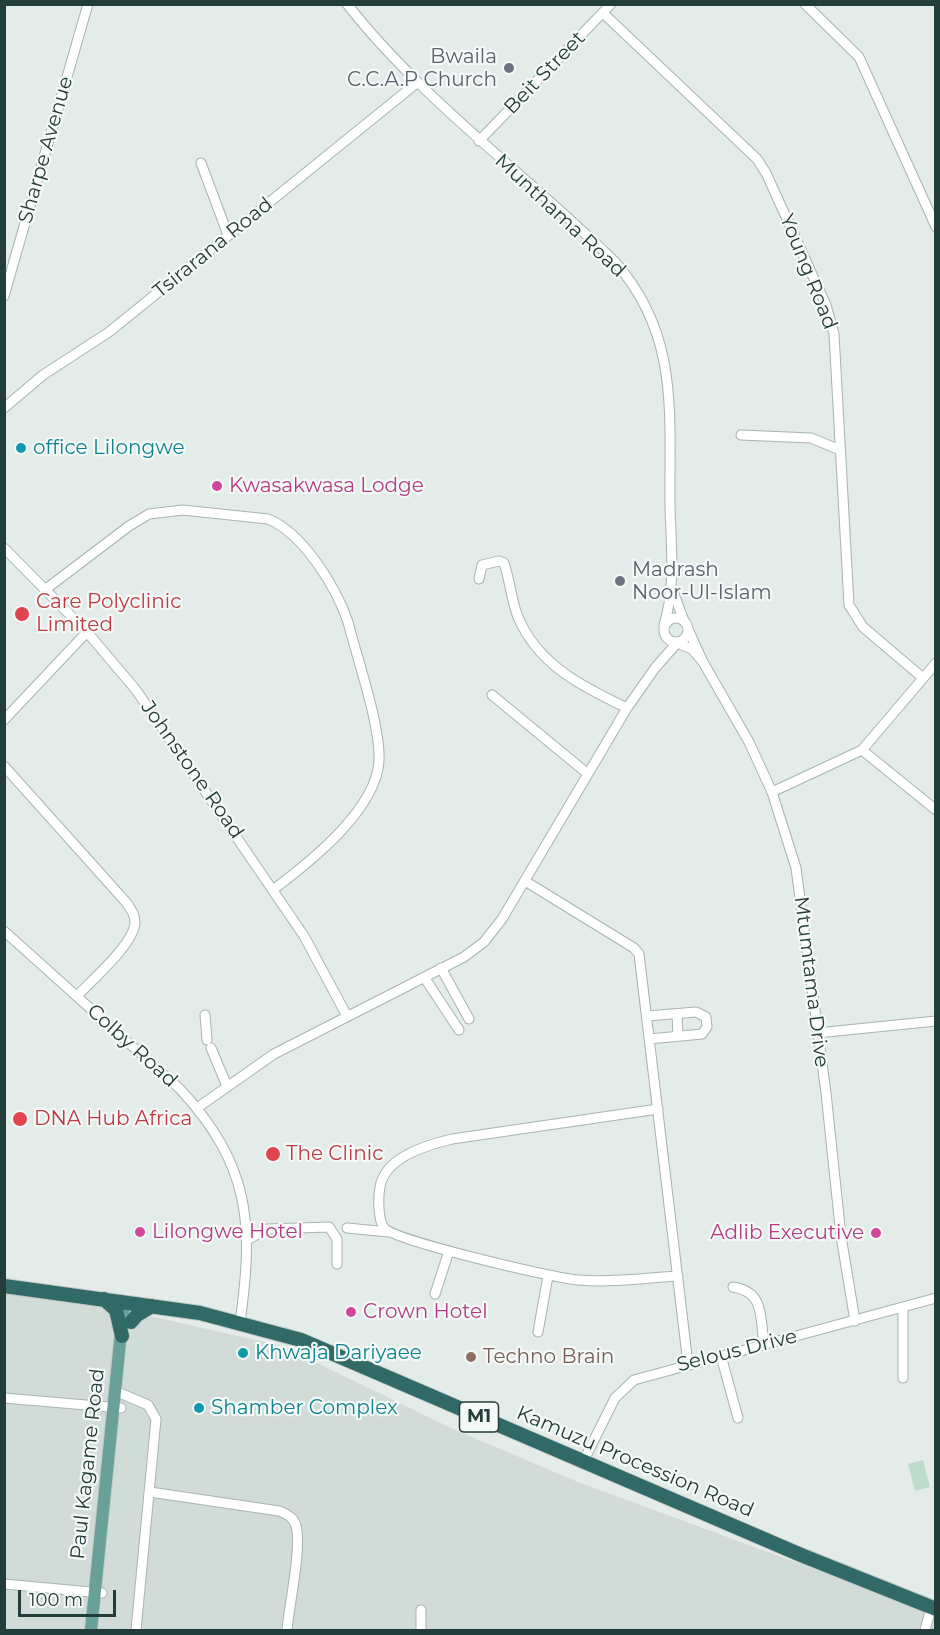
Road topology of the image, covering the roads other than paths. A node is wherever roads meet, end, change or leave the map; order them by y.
1 (88, 4) edge
2 (347, 4) edge
3 (611, 4) edge
4 (805, 4) edge
5 (603, 13) junction
6 (418, 82) junction
7 (480, 141) junction
8 (201, 163) dead end
9 (936, 227) edge
10 (228, 235) junction
11 (4, 296) edge
12 (4, 408) edge
13 (741, 435) dead end
14 (840, 450) junction
15 (4, 548) edge
16 (479, 579) dead end
17 (672, 585) junction
18 (46, 589) junction
19 (686, 625) junction
20 (664, 629) junction
21 (87, 632) junction
22 (677, 643) junction
23 (703, 662) junction
24 (936, 663) edge
25 (655, 668) junction
26 (923, 678) junction
27 (492, 695) dead end
28 (627, 708) junction
29 (4, 720) edge
30 (862, 750) junction
31 (4, 766) edge
32 (588, 774) junction
33 (772, 792) junction
34 (936, 810) edge
35 (525, 881) junction
36 (274, 890) junction
37 (4, 931) edge
38 (441, 968) junction
39 (424, 977) junction
40 (77, 996) junction
41 (677, 1014) junction
42 (205, 1015) dead end
43 (347, 1016) junction
44 (647, 1016) junction
45 (469, 1019) dead end
46 (936, 1021) edge
47 (459, 1030) dead end
48 (817, 1033) junction
49 (678, 1036) junction
50 (650, 1039) junction
51 (227, 1086) junction
52 (197, 1108) junction
53 (657, 1109) junction
54 (347, 1228) dead end
55 (389, 1232) junction
56 (247, 1240) junction
57 (449, 1251) junction
58 (337, 1264) dead end
59 (548, 1276) junction
60 (678, 1276) junction
61 (4, 1286) edge
62 (733, 1287) dead end
63 (435, 1294) dead end
64 (936, 1298) edge
65 (104, 1299) junction
66 (129, 1303) junction
67 (152, 1306) junction
68 (903, 1307) junction
69 (855, 1321) junction
70 (131, 1322) junction
71 (240, 1322) junction
72 (538, 1332) dead end
73 (122, 1336) junction
74 (764, 1345) junction
75 (721, 1356) junction
76 (688, 1364) junction
77 (903, 1378) dead end
78 (118, 1392) junction
79 (4, 1398) edge
80 (117, 1408) junction
81 (738, 1418) dead end
82 (583, 1462) junction
83 (150, 1492) junction
84 (4, 1584) edge
85 (98, 1593) junction
86 (933, 1608) edge
87 (422, 1610) dead end
88 (91, 1630) edge
89 (98, 1630) edge
90 (136, 1630) edge
91 (286, 1630) edge
92 (421, 1630) edge
93 (925, 1630) edge

1 - 11 street, Sharpe Avenue
2 - 6 street, Munthama Road
3 - 5 street, Beit Street
4 - 9 street
5 - 7 street, Beit Street
5 - 14 street, Young Road
6 - 7 street, Munthama Road
6 - 10 street, Tsirarana Road
7 - 17 street, Munthama Road
8 - 10 street
10 - 12 street, Tsirarana Road
13 - 14 street
14 - 26 street, Young Road
15 - 18 street, Johnstone Road
16 - 28 street
17 - 19 street, Mtumtama Drive
17 - 20 street
18 - 21 street, Johnstone Road
18 - 36 street
19 - 20 street
19 - 22 street
19 - 23 street, Mtumtama Drive
20 - 22 street
20 - 25 street
21 - 29 street
21 - 36 street, Johnstone Road
22 - 23 street
22 - 25 street
23 - 33 street, Mtumtama Drive
24 - 26 street
25 - 28 street
26 - 30 street
27 - 32 street
28 - 32 street
30 - 33 street
30 - 34 street
31 - 40 street
32 - 35 street
33 - 48 street, Mtumtama Drive
35 - 38 street
35 - 44 street
36 - 43 street, Johnstone Road
37 - 40 street, Colby Road
38 - 39 street
38 - 45 street
39 - 43 street
39 - 47 street
40 - 52 street, Colby Road
41 - 44 street
41 - 49 street
41 - 49 street
42 - 51 street
43 - 51 street
44 - 50 street
46 - 48 street
48 - 69 street, Mtumtama Drive
49 - 50 street
50 - 53 street
51 - 52 street
52 - 56 street, Colby Road
53 - 55 street
53 - 60 street
54 - 55 street
55 - 57 street
56 - 58 street
56 - 71 street, Colby Road
57 - 59 street
57 - 63 street
59 - 60 street
59 - 72 street
60 - 76 street
61 - 65 highway, Kamuzu Procession Road / M1
62 - 74 street
64 - 68 street, Selous Drive
65 - 66 highway, Kamuzu Procession Road / M1
65 - 73 highway
66 - 67 highway, Kamuzu Procession Road / M1
66 - 70 main road
66 - 73 main road, Paul Kagame Road
67 - 70 highway
67 - 71 highway, Kamuzu Procession Road / M1
68 - 69 street, Selous Drive
68 - 77 street
69 - 74 street, Selous Drive
70 - 78 main road
71 - 82 highway, Kamuzu Procession Road / M1
73 - 78 main road, Paul Kagame Road
74 - 75 street, Selous Drive
75 - 76 street, Selous Drive
75 - 81 street
76 - 82 street, Selous Drive
78 - 80 main road, Paul Kagame Road
78 - 83 street
79 - 80 street
80 - 85 main road, Paul Kagame Road
82 - 86 highway, Kamuzu Procession Road / M1
83 - 90 street
83 - 91 street
84 - 85 street
85 - 88 main road, Paul Kagame Road
85 - 89 main road
86 - 93 street
87 - 92 street

